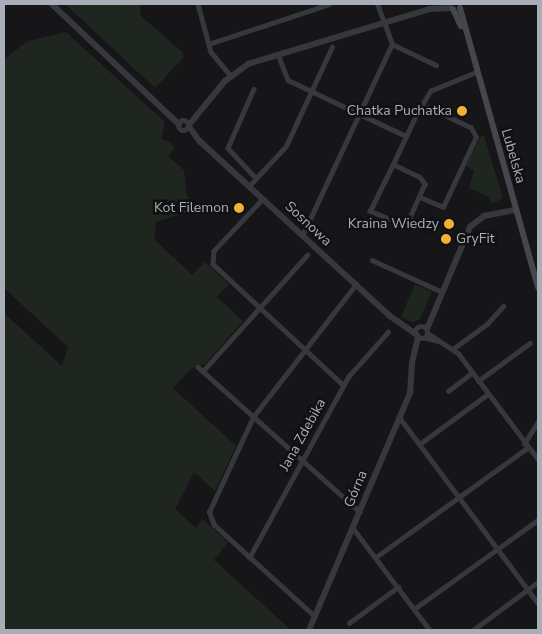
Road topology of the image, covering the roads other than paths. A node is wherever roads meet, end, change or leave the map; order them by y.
1 (52, 4) edge
2 (198, 4) edge
3 (328, 4) edge
4 (377, 4) edge
5 (440, 4) edge
6 (312, 6) edge
7 (456, 6) edge
8 (430, 9) junction
9 (384, 22) junction
10 (209, 44) junction
11 (392, 44) junction
12 (332, 47) dead end
13 (278, 54) junction
14 (436, 65) dead end
15 (476, 72) junction
16 (231, 76) junction
17 (254, 89) dead end
18 (311, 93) junction
19 (422, 108) junction
20 (360, 114) junction
21 (185, 124) junction
22 (406, 136) junction
23 (392, 164) junction
24 (256, 178) junction
25 (249, 186) junction
26 (420, 197) junction
27 (263, 199) junction
28 (515, 210) junction
29 (302, 236) junction
30 (307, 255) dead end
31 (372, 260) dead end
32 (356, 284) junction
33 (538, 287) edge
34 (440, 292) junction
35 (503, 306) dead end
36 (258, 307) junction
37 (388, 332) dead end
38 (422, 333) junction
39 (530, 343) dead end
40 (454, 348) junction
41 (303, 349) junction
42 (198, 367) dead end
43 (203, 371) junction
44 (472, 373) junction
45 (478, 380) junction
46 (343, 385) junction
47 (448, 390) dead end
48 (488, 394) junction
49 (253, 417) junction
50 (400, 418) junction
51 (538, 422) edge
52 (421, 443) junction
53 (525, 446) junction
54 (538, 459) edge
55 (302, 461) junction
56 (460, 496) junction
57 (360, 512) junction
58 (538, 520) edge
59 (353, 528) junction
60 (498, 547) junction
61 (376, 557) junction
62 (249, 558) junction
63 (538, 582) edge
64 (398, 587) junction
65 (528, 589) junction
66 (538, 603) edge
67 (414, 609) junction
68 (315, 617) junction
69 (349, 622) dead end
70 (311, 629) edge
71 (429, 630) edge
72 (473, 630) edge

1 - 21 street, Sosnowa
2 - 10 street
3 - 6 street
4 - 9 street
5 - 8 street
6 - 10 street
7 - 8 street
7 - 15 main road, Lubelska
8 - 9 street
9 - 11 street
9 - 13 street
10 - 16 street
11 - 14 street
11 - 20 street
12 - 18 street
13 - 16 street
13 - 18 street
15 - 19 street
15 - 28 main road, Lubelska
16 - 21 street
17 - 24 street
18 - 20 street
18 - 24 street
19 - 22 street
19 - 26 street
20 - 22 street
20 - 29 street
21 - 25 street, Sosnowa
22 - 23 street
23 - 26 street
23 - 26 street
24 - 25 street
25 - 27 street, Sosnowa
27 - 29 street, Sosnowa
27 - 36 street
28 - 33 main road, Lubelska
28 - 34 street, Górna
29 - 32 street, Sosnowa
30 - 36 street
31 - 34 street
32 - 38 street, Sosnowa
32 - 41 street
34 - 38 street, Górna
35 - 40 street
36 - 41 street
36 - 43 street
37 - 46 street, Jana Zdebika
38 - 40 street
38 - 50 street, Górna
39 - 45 street
40 - 44 street
41 - 46 street
41 - 49 street
42 - 43 street
43 - 49 street
44 - 45 street
44 - 47 street
45 - 48 street
46 - 55 street, Jana Zdebika
48 - 52 street
48 - 53 street
49 - 55 street
49 - 62 street
50 - 52 street
50 - 57 street, Górna
51 - 53 street
52 - 56 street
53 - 54 street
53 - 56 street
55 - 57 street
55 - 62 street, Jana Zdebika
56 - 60 street
56 - 61 street
57 - 59 street, Górna
58 - 60 street
59 - 61 street
59 - 68 street, Górna
60 - 65 street
60 - 67 street
61 - 64 street
62 - 68 street
63 - 65 street
64 - 67 street
64 - 69 street
65 - 66 street
65 - 72 street
67 - 71 street
68 - 70 street, Górna

